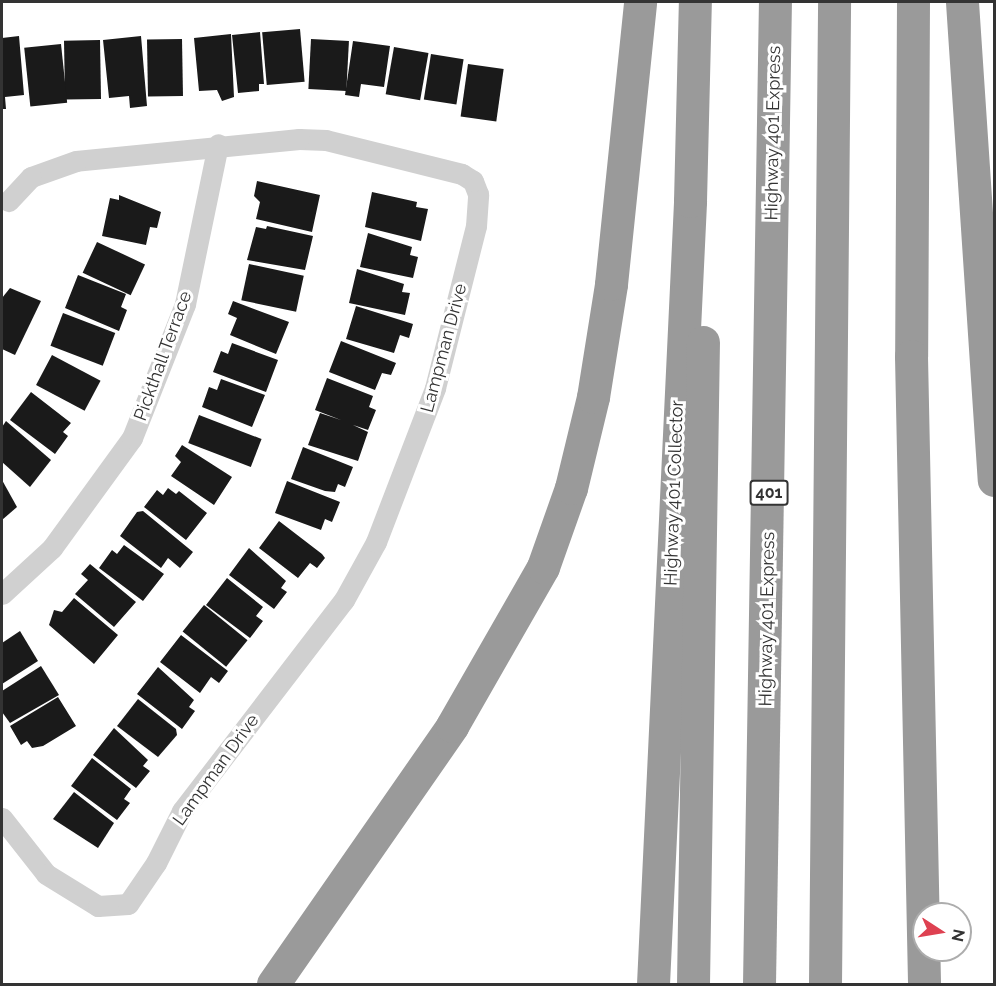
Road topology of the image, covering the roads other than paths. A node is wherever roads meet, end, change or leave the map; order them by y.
1 (639, 2) edge
2 (695, 2) edge
3 (775, 2) edge
4 (834, 2) edge
5 (913, 2) edge
6 (962, 2) edge
7 (218, 144) junction
8 (9, 201) dead end
9 (690, 201) junction
10 (994, 480) edge
11 (2, 594) edge
12 (2, 818) edge
13 (273, 984) edge
14 (653, 984) edge
15 (693, 984) edge
16 (759, 984) edge
17 (825, 984) edge
18 (924, 984) edge

1 - 13 highway
2 - 9 highway, Highway 401 Collector
3 - 16 highway, Highway 401 Express / 401
4 - 17 highway
5 - 18 highway
6 - 10 highway
7 - 8 street, Lampman Drive
7 - 11 street, Pickthall Terrace
7 - 12 street, Lampman Drive
9 - 14 highway, Highway 401 Collector
9 - 15 highway

